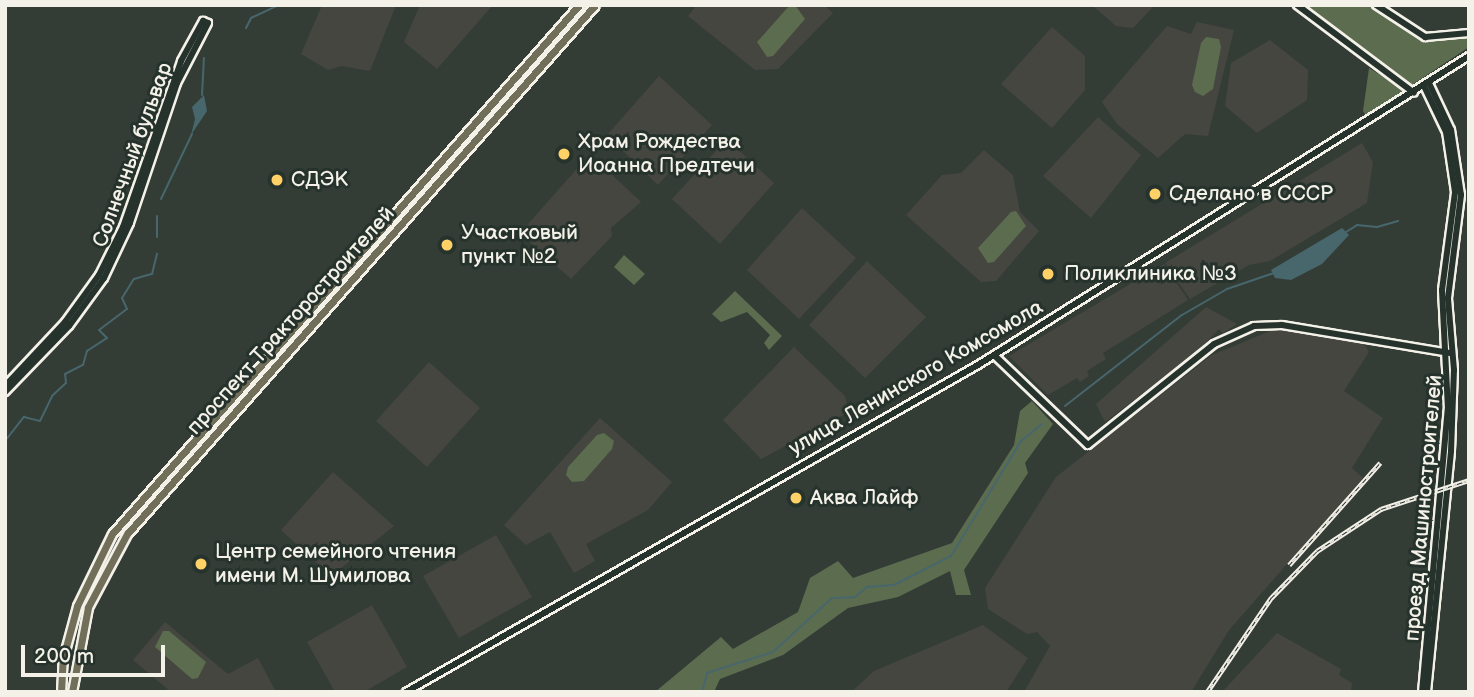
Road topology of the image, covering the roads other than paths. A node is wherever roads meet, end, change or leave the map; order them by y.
1 (579, 5) edge
2 (595, 5) edge
3 (1297, 5) edge
4 (1376, 5) edge
5 (205, 22) dead end
6 (1469, 33) edge
7 (1469, 56) edge
8 (1427, 85) junction
9 (1414, 93) junction
10 (306, 311) junction
11 (316, 319) junction
12 (1450, 353) junction
13 (994, 355) junction
14 (23, 370) junction
15 (5, 386) edge
16 (5, 392) edge
17 (1426, 673) junction
18 (61, 692) edge
19 (72, 692) edge
20 (406, 692) edge
21 (1422, 692) edge
22 (1427, 692) edge

1 - 10 main road, проспект Тракторостроителей
2 - 11 main road, проспект Тракторостроителей
3 - 9 main road
4 - 6 main road
5 - 14 main road, Солнечный бульвар
7 - 8 main road, улица Ленинского Комсомола
8 - 9 main road, улица Ленинского Комсомола
8 - 12 main road, проезд Машиностроителей
9 - 13 main road, улица Ленинского Комсомола
10 - 11 main road
10 - 18 main road, проспект Тракторостроителей
11 - 19 main road, проспект Тракторостроителей
12 - 13 main road
12 - 17 main road, проезд Машиностроителей
13 - 20 main road, улица Ленинского Комсомола
14 - 15 main road, Солнечный бульвар
14 - 16 main road, Солнечный бульвар
17 - 21 main road, проезд Машиностроителей
17 - 22 main road, проезд Машиностроителей

